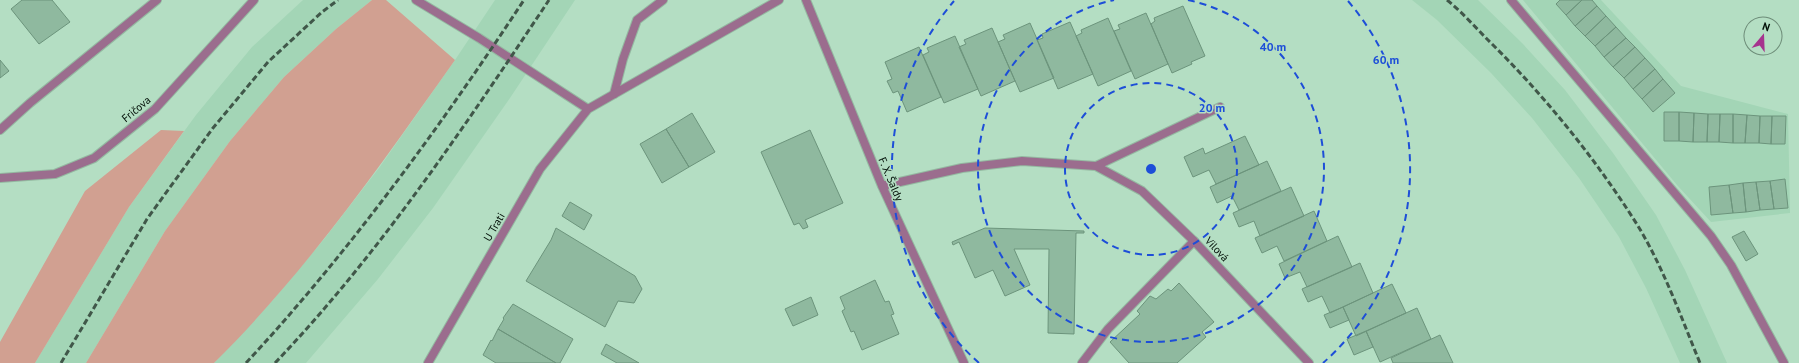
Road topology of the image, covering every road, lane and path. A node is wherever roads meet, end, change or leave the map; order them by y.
1 (157, 0) edge
2 (254, 0) edge
3 (416, 0) edge
4 (663, 0) edge
5 (779, 0) edge
6 (806, 0) edge
7 (1511, 0) edge
8 (614, 94) junction
9 (1220, 107) dead end
10 (588, 109) junction
11 (0, 130) edge
12 (1096, 166) junction
13 (0, 178) edge
14 (882, 186) junction
15 (1194, 241) junction
16 (428, 363) edge
17 (964, 363) edge
18 (1082, 363) edge
19 (1309, 363) edge
20 (1784, 363) edge

1 - 11 street
2 - 13 street, Fričova
3 - 10 street
4 - 8 street
5 - 8 street, U Trati
6 - 14 street, F. X. Šaldy
7 - 20 street
8 - 10 street, U Trati
9 - 12 street, Vilová
10 - 16 street, U Trati
12 - 14 street, Vilová
12 - 15 street, Vilová
14 - 17 street, F. X. Šaldy
15 - 18 street
15 - 19 street, Vilová

